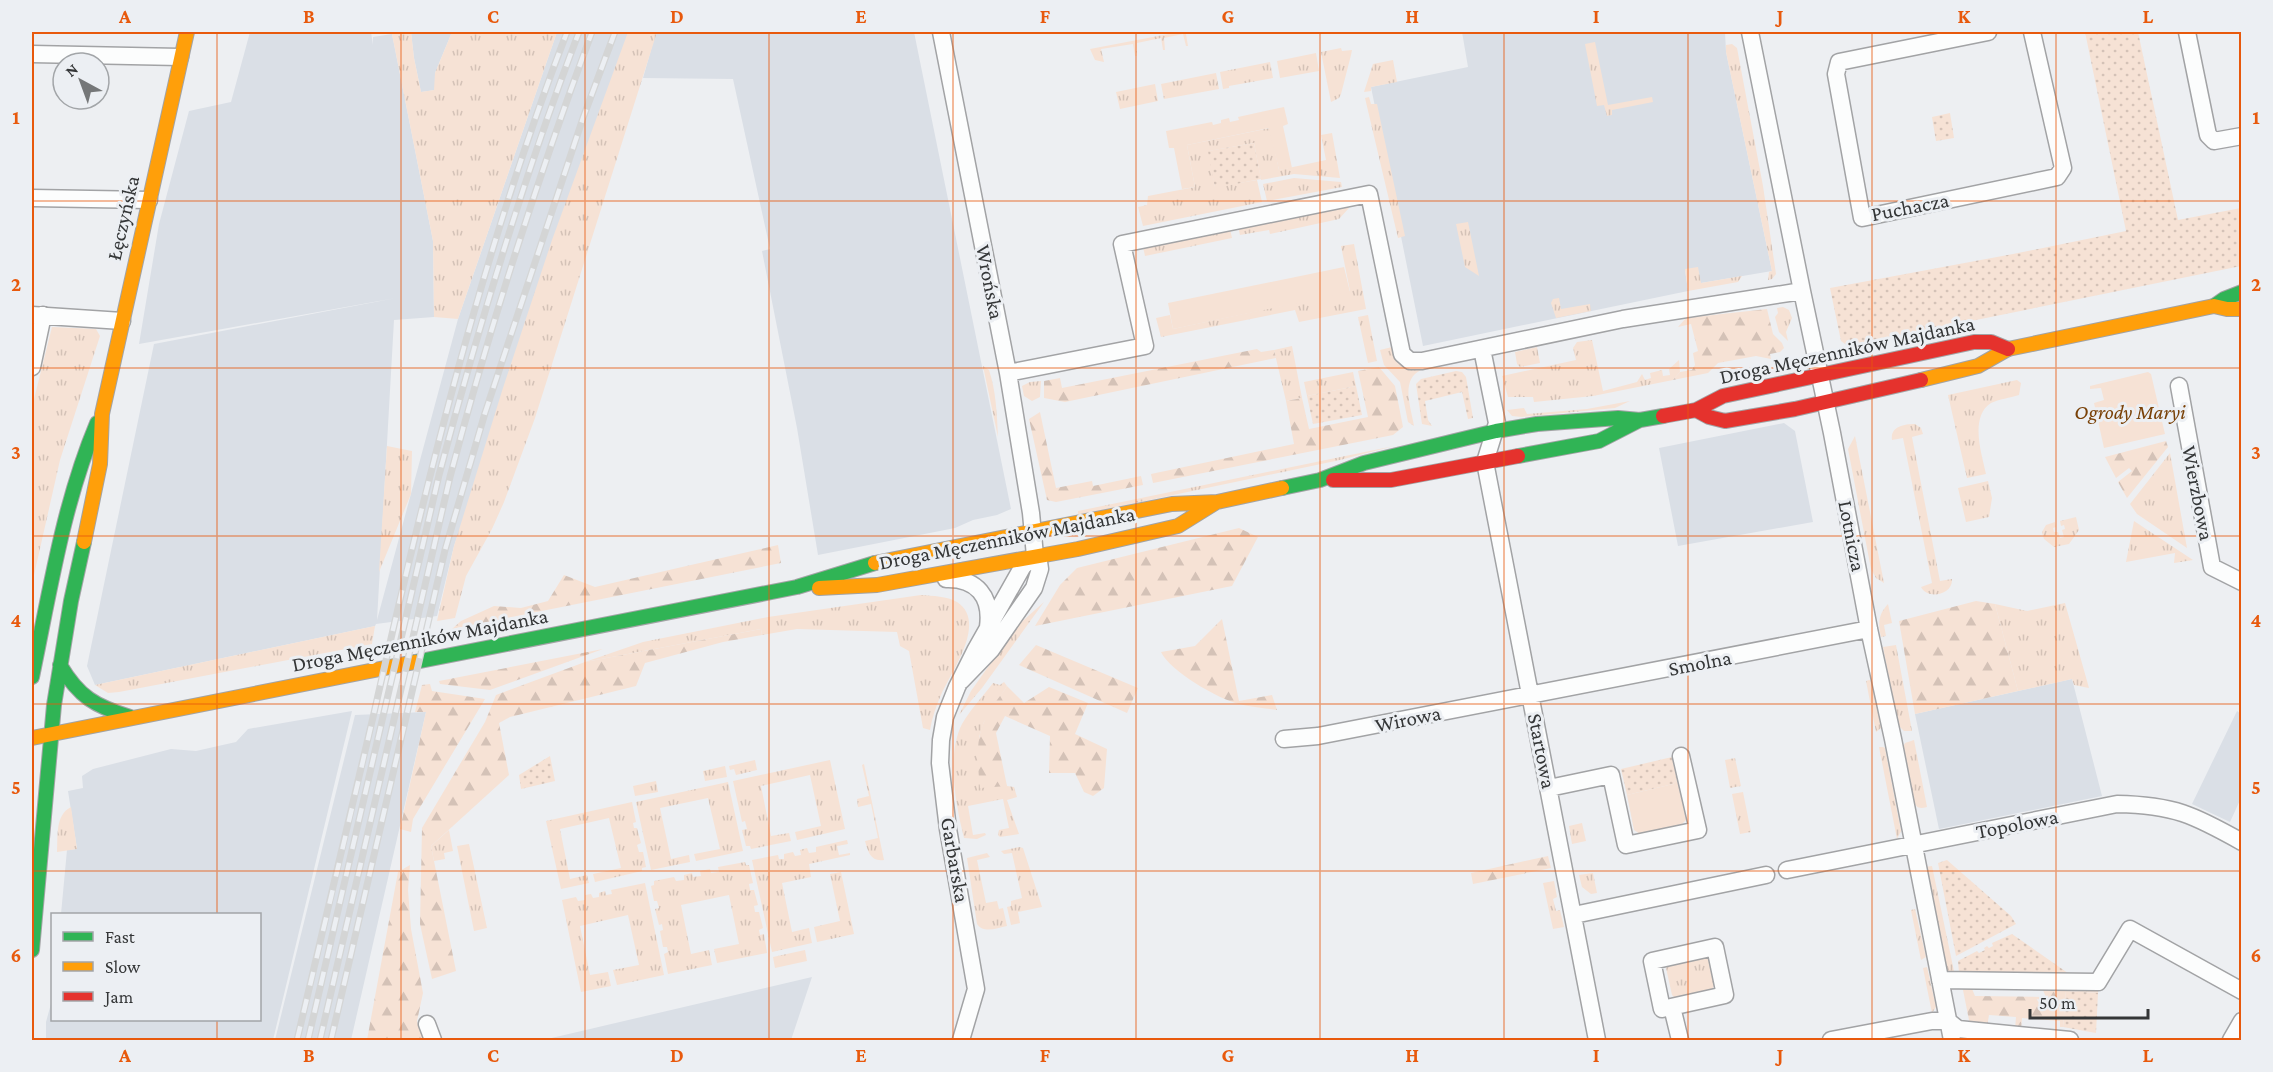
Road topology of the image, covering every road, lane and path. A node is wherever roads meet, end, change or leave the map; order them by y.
1 (187, 32) edge
2 (941, 32) edge
3 (1750, 32) edge
4 (1988, 32) edge
5 (2032, 32) edge
6 (2187, 32) edge
7 (1931, 37) edge
8 (32, 54) edge
9 (180, 57) junction
10 (2241, 136) edge
11 (32, 198) edge
12 (148, 200) junction
13 (1802, 291) junction
14 (2241, 292) edge
15 (2214, 306) junction
16 (2241, 309) edge
17 (37, 315) edge
18 (122, 321) junction
19 (1482, 349) junction
20 (2008, 349) junction
21 (32, 367) edge
22 (1008, 373) junction
23 (1820, 375) junction
24 (2179, 386) dead end
25 (1826, 402) junction
26 (1696, 410) junction
27 (102, 414) junction
28 (1640, 420) junction
29 (1496, 431) junction
30 (1485, 462) junction
31 (1320, 480) junction
32 (1217, 502) junction
33 (1032, 533) junction
34 (1035, 556) junction
35 (900, 580) junction
36 (2241, 582) edge
37 (797, 587) junction
38 (988, 628) junction
39 (1869, 629) junction
40 (60, 665) junction
41 (32, 674) edge
42 (961, 681) junction
43 (1531, 696) junction
44 (131, 718) junction
45 (52, 734) junction
46 (32, 738) edge
47 (1284, 739) dead end
48 (1681, 756) dead end
49 (1549, 788) junction
50 (2241, 842) edge
51 (1913, 844) junction
52 (1787, 870) dead end
53 (1766, 875) dead end
54 (1574, 915) junction
55 (32, 950) edge
56 (1940, 980) junction
57 (2241, 991) edge
58 (1672, 1007) junction
59 (1948, 1021) junction
60 (2241, 1021) edge
61 (427, 1024) dead end
62 (1831, 1040) edge
63 (433, 1041) edge
64 (961, 1041) edge
65 (1597, 1041) edge
66 (1680, 1041) edge
67 (1952, 1041) edge
68 (2070, 1041) edge
69 (2231, 1041) edge

1 - 9 street, Łęczyńska
2 - 22 street, Wrońska
3 - 13 street, Lotnicza
4 - 7 street, Puchacza
5 - 7 street, Puchacza
6 - 10 street
8 - 9 street
9 - 12 street, Łęczyńska
11 - 12 street
12 - 18 street, Łęczyńska
13 - 19 street
13 - 23 street, Lotnicza
14 - 15 street, Droga Męczenników Majdanka
15 - 16 street, Droga Męczenników Majdanka
15 - 20 street, Droga Męczenników Majdanka
17 - 18 street
17 - 21 street
18 - 27 street, Łęczyńska
19 - 22 street
19 - 29 street
20 - 23 street, Droga Męczenników Majdanka
20 - 25 street, Droga Męczenników Majdanka
22 - 33 street, Wrońska
23 - 25 street, Lotnicza
23 - 26 street, Droga Męczenników Majdanka
24 - 36 street, Wierzbowa
25 - 26 street, Droga Męczenników Majdanka
25 - 39 street, Lotnicza
26 - 28 street, Droga Męczenników Majdanka
27 - 40 street, Łęczyńska
27 - 41 street, Łęczyńska
28 - 29 street, Droga Męczenników Majdanka
28 - 30 street, Droga Męczenników Majdanka
29 - 30 street
29 - 31 street, Droga Męczenników Majdanka
30 - 31 street, Droga Męczenników Majdanka
30 - 43 street, Startowa
31 - 32 street, Droga Męczenników Majdanka
32 - 33 street, Droga Męczenników Majdanka
32 - 34 street, Droga Męczenników Majdanka
33 - 34 street, Wrońska
33 - 37 street, Droga Męczenników Majdanka
34 - 35 street, Droga Męczenników Majdanka
34 - 38 street, Garbarska
34 - 42 street, Garbarska
35 - 37 street, Droga Męczenników Majdanka
35 - 38 street
37 - 44 street, Droga Męczenników Majdanka
38 - 42 street, Garbarska
39 - 43 street, Smolna
39 - 51 street, Lotnicza
40 - 44 street
40 - 45 street, Łęczyńska
42 - 64 street, Garbarska
43 - 47 street, Wirowa
43 - 49 street, Startowa
44 - 45 street, Droga Męczenników Majdanka
45 - 46 street, Droga Męczenników Majdanka
45 - 55 street, Łęczyńska
48 - 49 street
49 - 54 street, Startowa
50 - 51 street, Topolowa
51 - 52 street, Topolowa
51 - 56 street, Lotnicza
53 - 54 street
54 - 65 street, Startowa
56 - 57 street
56 - 59 street, Lotnicza
58 - 58 street
58 - 66 street
59 - 62 street
59 - 67 street, Lotnicza
59 - 68 street
60 - 69 street
61 - 63 street

